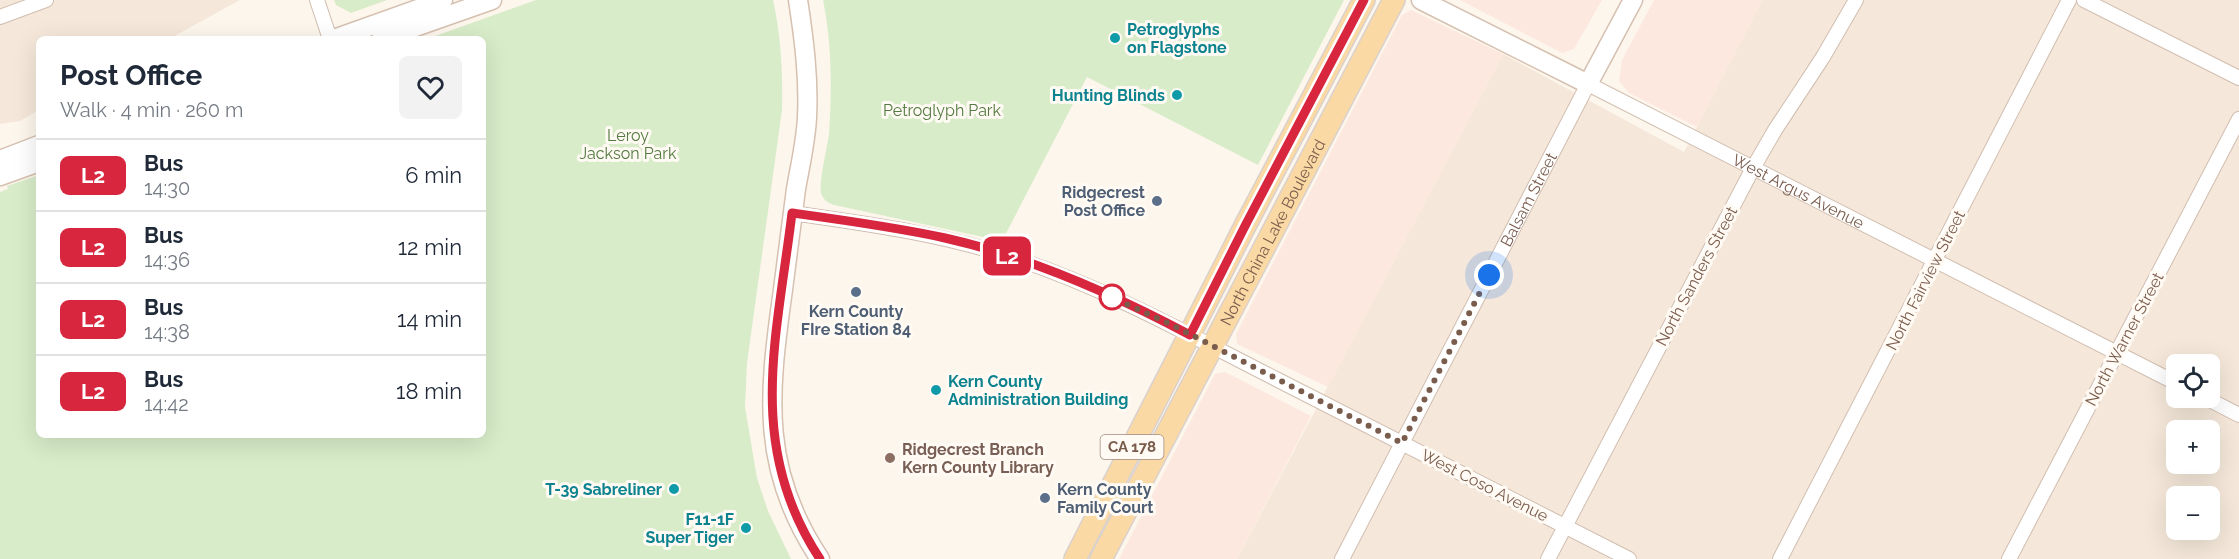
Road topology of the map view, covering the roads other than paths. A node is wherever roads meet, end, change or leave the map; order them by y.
1 (46, 0) edge
2 (317, 0) edge
3 (443, 0) edge
4 (492, 0) edge
5 (798, 0) edge
6 (1364, 0) edge
7 (1394, 0) edge
8 (1421, 0) edge
9 (1633, 0) edge
10 (1856, 0) edge
11 (2069, 0) edge
12 (2084, 0) edge
13 (0, 17) edge
14 (329, 36) edge
15 (342, 36) edge
16 (390, 36) edge
17 (2239, 78) edge
18 (1588, 84) junction
19 (2239, 119) edge
20 (36, 147) edge
21 (0, 160) edge
22 (36, 163) edge
23 (1753, 168) junction
24 (0, 176) edge
25 (792, 213) junction
26 (1935, 261) junction
27 (1190, 335) junction
28 (1212, 346) junction
29 (2117, 353) junction
30 (2166, 378) edge
31 (2220, 405) edge
32 (2239, 415) edge
33 (1402, 443) junction
34 (1565, 526) junction
35 (820, 559) edge
36 (1075, 559) edge
37 (1101, 559) edge
38 (1342, 559) edge
39 (1548, 559) edge
40 (1629, 559) edge
41 (1780, 559) edge
42 (2009, 559) edge

1 - 13 street
2 - 14 street
3 - 15 street
4 - 16 street
5 - 25 street
6 - 27 main road, North China Lake Boulevard / CA 178
7 - 28 main road, North China Lake Boulevard / CA 178
8 - 18 street, West Argus Avenue
9 - 18 street, Balsam Street
10 - 23 street, North Sanders Street
11 - 26 street, North Fairview Street
12 - 17 street
18 - 23 street, West Argus Avenue
18 - 33 street, Balsam Street
19 - 29 street, North Warner Street
20 - 21 street
22 - 24 street
23 - 26 street, West Argus Avenue
23 - 34 street, North Sanders Street
25 - 27 street, West Coso Avenue
25 - 35 street
26 - 29 street, West Argus Avenue
26 - 41 street, North Fairview Street
27 - 28 street, West Coso Avenue
27 - 36 main road, North China Lake Boulevard / CA 178
28 - 33 street, West Coso Avenue
28 - 37 main road, North China Lake Boulevard / CA 178
29 - 30 street, West Argus Avenue
29 - 42 street, North Warner Street
31 - 32 street
33 - 34 street, West Coso Avenue
33 - 38 street, Balsam Street
34 - 39 street, North Sanders Street
34 - 40 street, West Coso Avenue

